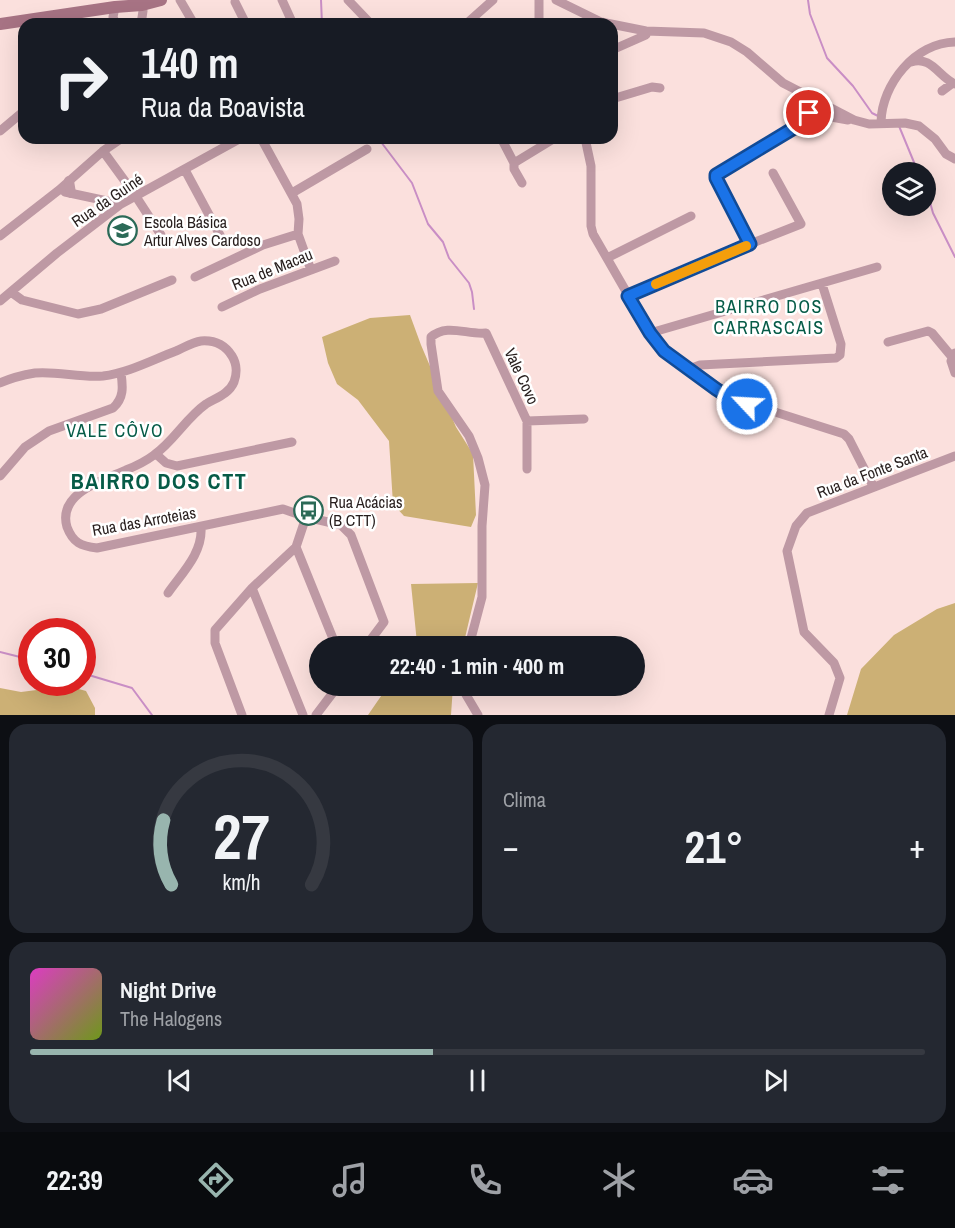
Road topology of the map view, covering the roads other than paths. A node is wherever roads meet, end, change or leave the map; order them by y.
1 (161, 0) edge
2 (180, 0) edge
3 (282, 0) edge
4 (348, 0) edge
5 (493, 0) edge
6 (539, 0) edge
7 (557, 0) edge
8 (236, 2) dead end
9 (111, 5) edge
10 (142, 5) junction
11 (38, 18) edge
12 (142, 18) edge
13 (190, 18) edge
14 (243, 18) edge
15 (290, 18) edge
16 (365, 18) edge
17 (473, 18) edge
18 (539, 18) edge
19 (593, 18) edge
20 (18, 22) edge
21 (0, 24) edge
22 (618, 25) edge
23 (646, 31) junction
24 (955, 42) edge
25 (618, 48) edge
26 (911, 62) junction
27 (954, 84) edge
28 (660, 88) dead end
29 (942, 91) dead end
30 (618, 97) edge
31 (18, 116) edge
32 (854, 120) junction
33 (878, 123) junction
34 (0, 131) edge
35 (113, 144) edge
36 (230, 144) edge
37 (264, 144) edge
38 (504, 144) edge
39 (545, 144) edge
40 (586, 144) edge
41 (367, 150) dead end
42 (103, 151) junction
43 (955, 159) edge
44 (514, 163) junction
45 (185, 170) junction
46 (773, 173) dead end
47 (522, 183) dead end
48 (70, 187) junction
49 (292, 193) junction
50 (135, 195) junction
51 (102, 200) junction
52 (121, 204) junction
53 (691, 216) dead end
54 (100, 220) junction
55 (298, 234) junction
56 (161, 235) dead end
57 (0, 236) edge
58 (222, 239) dead end
59 (750, 244) junction
60 (607, 258) junction
61 (334, 261) dead end
62 (877, 267) dead end
63 (311, 270) junction
64 (195, 277) dead end
65 (172, 280) dead end
66 (822, 284) junction
67 (11, 292) junction
68 (628, 296) junction
69 (0, 301) edge
70 (222, 307) dead end
71 (650, 333) junction
72 (888, 342) dead end
73 (953, 355) edge
74 (689, 369) junction
75 (121, 373) junction
76 (955, 373) edge
77 (0, 383) edge
78 (584, 419) dead end
79 (527, 421) junction
80 (292, 442) dead end
81 (156, 454) junction
82 (955, 456) edge
83 (527, 469) dead end
84 (0, 476) edge
85 (873, 486) junction
86 (306, 517) junction
87 (201, 527) junction
88 (296, 547) junction
89 (252, 588) junction
90 (168, 593) dead end
91 (332, 636) edge
92 (374, 636) edge
93 (472, 636) edge
94 (330, 696) edge
95 (467, 696) edge
96 (242, 715) edge
97 (303, 715) edge
98 (316, 715) edge
99 (478, 715) edge
100 (829, 715) edge

1 - 10 main road
2 - 13 street
3 - 15 street
4 - 16 street
5 - 17 street
6 - 18 street
7 - 19 street
8 - 14 street
9 - 10 main road
9 - 11 main road
10 - 12 street
20 - 21 main road
22 - 23 street
23 - 25 street
23 - 32 street
24 - 26 street
26 - 27 street
26 - 33 street
27 - 29 street
28 - 30 street
31 - 34 street
32 - 33 street
32 - 59 street
33 - 43 street
35 - 42 street
36 - 45 street, Rua da Guiné
37 - 49 street
38 - 44 street
39 - 44 street
40 - 60 street
41 - 49 street
42 - 48 street
42 - 50 street
44 - 47 street
45 - 50 street, Rua da Guiné
45 - 58 street
46 - 59 street
48 - 51 street
48 - 57 street
49 - 55 street
50 - 52 street, Rua da Guiné
50 - 56 street
51 - 52 street
51 - 54 street
52 - 54 street, Rua da Guiné
53 - 60 street
54 - 67 street, Rua da Guiné
55 - 63 street
55 - 64 street
59 - 68 street
60 - 68 street
61 - 63 street, Rua de Macau
62 - 66 street
63 - 70 street, Rua de Macau
65 - 67 street
66 - 71 street
66 - 74 street
67 - 69 street, Rua da Guiné
68 - 71 street
71 - 74 street
72 - 73 street
73 - 76 street
74 - 85 street
75 - 77 street, Rua das Arroteias
75 - 81 street, Rua das Arroteias
75 - 84 street
78 - 79 street
79 - 83 street, Vale Covo
79 - 93 street, Vale Covo
80 - 81 street
81 - 87 street, Rua das Arroteias
82 - 85 street, Rua da Fonte Santa
85 - 100 street, Rua da Fonte Santa
86 - 87 street, Rua das Arroteias
86 - 88 street
86 - 92 street, Rua das Arroteias
87 - 90 street
88 - 89 street
88 - 91 street
89 - 96 street
89 - 97 street
94 - 98 street
95 - 99 street

